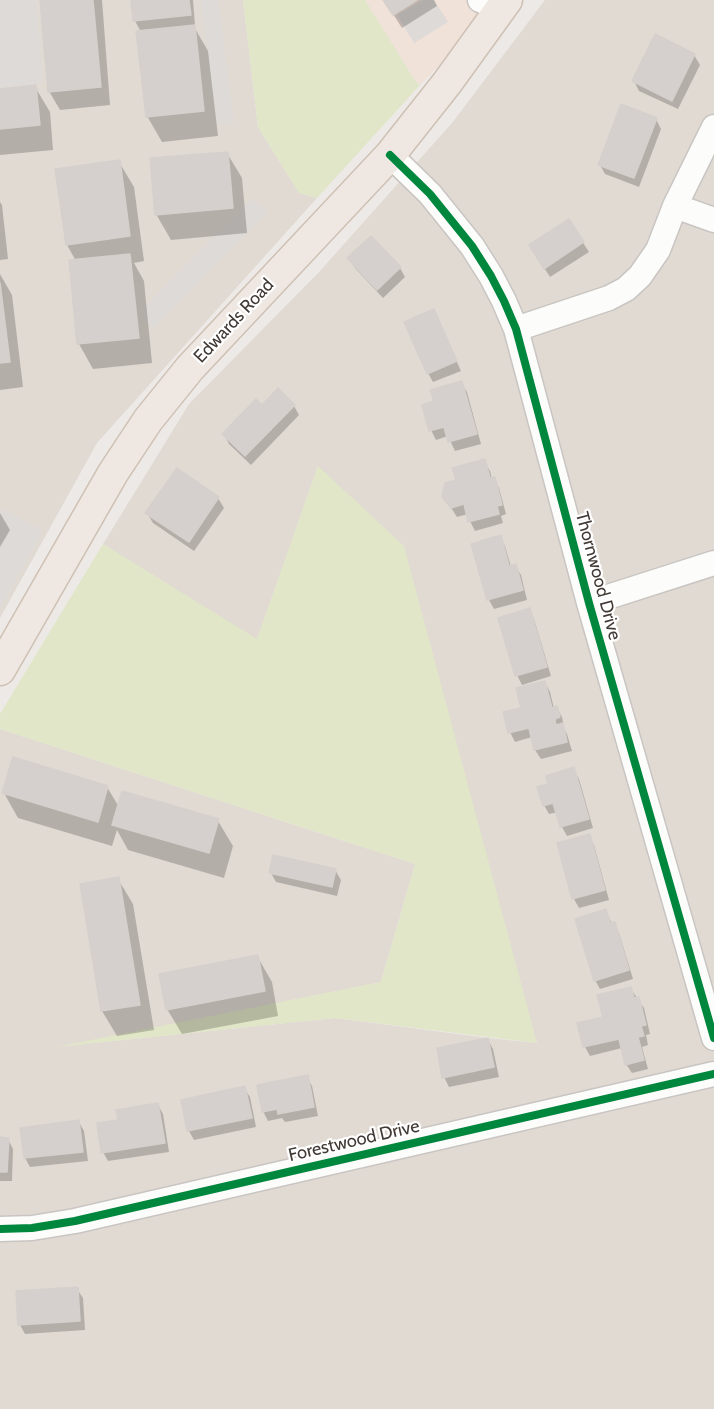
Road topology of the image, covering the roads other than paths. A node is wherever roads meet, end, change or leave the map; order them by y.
1 (496, 3) edge
2 (714, 126) edge
3 (390, 155) junction
4 (675, 206) junction
5 (714, 220) edge
6 (516, 329) junction
7 (714, 563) edge
8 (589, 603) junction
9 (0, 670) edge
10 (706, 983) edge
11 (714, 1038) edge
12 (714, 1074) edge
13 (0, 1229) edge

1 - 3 main road, Edwards Road
2 - 4 street
3 - 6 street, Thornwood Drive
3 - 9 main road, Edwards Road
4 - 5 street
4 - 6 street
6 - 8 street, Thornwood Drive
7 - 8 street
8 - 10 street, Thornwood Drive
10 - 11 street, Thornwood Drive
12 - 13 street, Forestwood Drive

